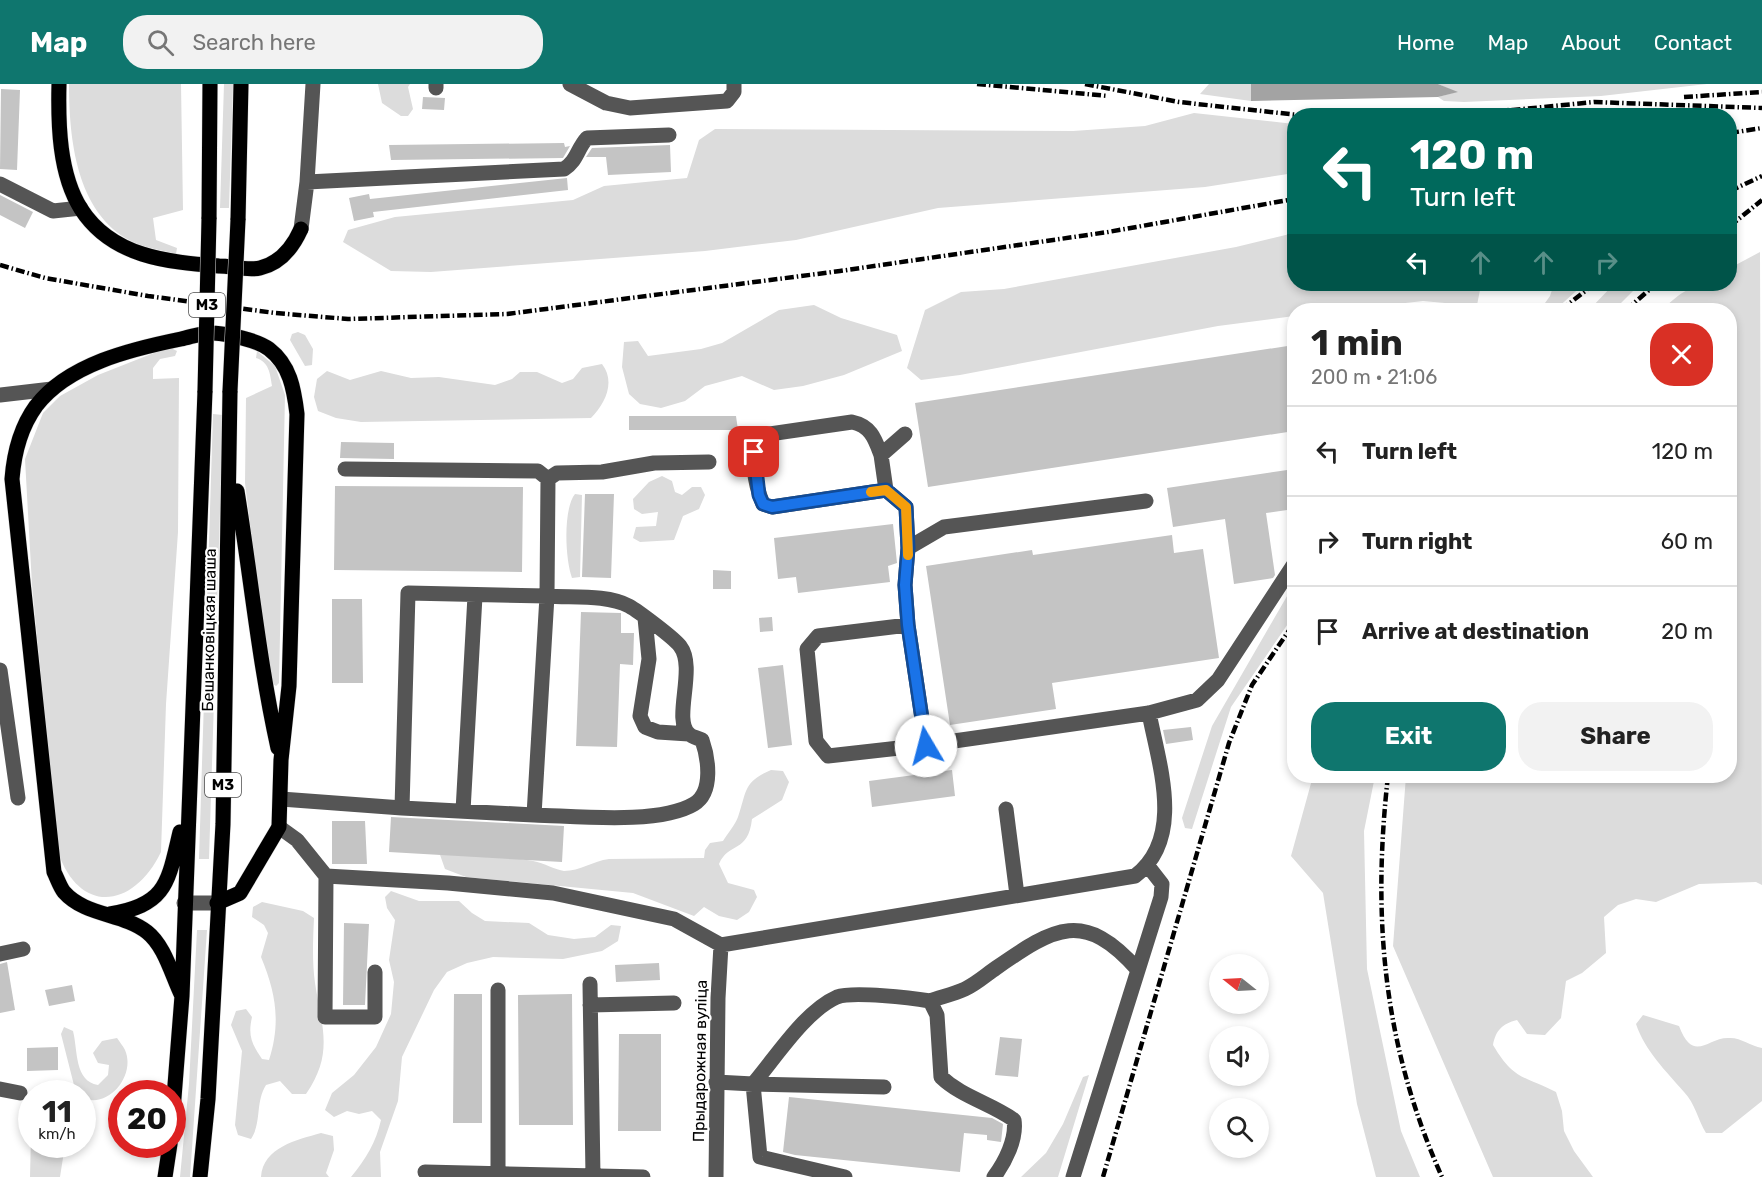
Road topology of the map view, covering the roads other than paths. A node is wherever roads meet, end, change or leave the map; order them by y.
1 (59, 84) edge
2 (210, 84) edge
3 (241, 84) edge
4 (313, 84) edge
5 (570, 84) edge
6 (734, 84) edge
7 (669, 135) dead end
8 (307, 182) junction
9 (0, 184) edge
10 (81, 208) junction
11 (301, 229) joint
12 (52, 389) junction
13 (0, 395) edge
14 (905, 434) dead end
15 (881, 455) junction
16 (231, 457) junction
17 (709, 462) dead end
18 (345, 470) dead end
19 (6, 479) edge
20 (548, 479) junction
21 (886, 490) junction
22 (1146, 501) dead end
23 (908, 548) junction
24 (1287, 575) edge
25 (475, 596) junction
26 (547, 596) junction
27 (645, 618) junction
28 (908, 625) junction
29 (0, 670) edge
30 (289, 686) junction
31 (264, 688) junction
32 (1149, 713) junction
33 (689, 734) junction
34 (926, 746) junction
35 (281, 760) junction
36 (18, 798) dead end
37 (281, 799) junction
38 (187, 803) junction
39 (402, 808) junction
40 (1006, 809) dead end
41 (463, 811) junction
42 (534, 816) junction
43 (279, 827) junction
44 (1148, 866) junction
45 (326, 876) junction
46 (1017, 895) junction
47 (184, 903) junction
48 (217, 903) junction
49 (109, 915) junction
50 (722, 945) junction
51 (23, 950) dead end
52 (0, 954) edge
53 (1138, 970) junction
54 (375, 972) dead end
55 (590, 984) dead end
56 (498, 990) dead end
57 (182, 996) junction
58 (930, 1001) junction
59 (674, 1003) dead end
60 (591, 1005) junction
61 (175, 1080) edge
62 (716, 1082) junction
63 (753, 1084) junction
64 (884, 1086) dead end
65 (0, 1089) edge
66 (18, 1093) edge
67 (168, 1158) edge
68 (425, 1172) dead end
69 (498, 1173) junction
70 (593, 1176) edge
71 (165, 1177) edge
72 (200, 1177) edge
73 (643, 1177) edge
74 (716, 1177) edge
75 (844, 1177) edge
76 (994, 1177) edge
77 (1073, 1177) edge

1 - 10 main road
2 - 38 main road, Бешанковіцкая шаша / М3, bridge
3 - 16 main road, Бешанковіцкая шаша / М3, bridge
4 - 8 street
5 - 6 street
7 - 8 street
8 - 11 street
9 - 10 street
10 - 11 main road
12 - 13 street
12 - 19 main road
12 - 30 main road
14 - 15 street
15 - 21 street
15 - 21 street
16 - 31 main road
16 - 48 main road, Бешанковіцкая шаша / М3
17 - 20 street
18 - 20 street
19 - 49 main road
20 - 26 street
21 - 23 street
22 - 23 street
23 - 28 street
24 - 32 street
25 - 26 street
25 - 39 street
25 - 41 street
26 - 27 street
26 - 42 street
27 - 33 street
27 - 33 street
28 - 34 street
28 - 34 street
29 - 36 street
30 - 31 main road
30 - 35 main road
31 - 35 main road
32 - 34 street
32 - 44 street
33 - 42 street
35 - 37 main road
37 - 39 street
37 - 43 main road
38 - 47 main road, Бешанковіцкая шаша / М3
38 - 49 main road
39 - 41 street
40 - 46 street
41 - 42 street
43 - 45 street
43 - 48 main road
44 - 46 street
44 - 53 street
45 - 50 street
45 - 54 street
46 - 50 street
47 - 48 street
47 - 57 main road, Бешанковіцкая шаша / М3
48 - 72 main road, Бешанковіцкая шаша / М3
49 - 57 main road
50 - 62 street, Прыдарожная вуліца
51 - 52 street
53 - 58 street
53 - 77 street
55 - 60 street
56 - 69 street
57 - 61 main road, Бешанковіцкая шаша / М3
58 - 63 street
58 - 76 street
59 - 60 street
60 - 70 street
62 - 63 street
62 - 74 street, Прыдарожная вуліца
63 - 64 street
63 - 75 street
65 - 66 street
67 - 71 main road
68 - 69 street
69 - 70 street
70 - 73 street

